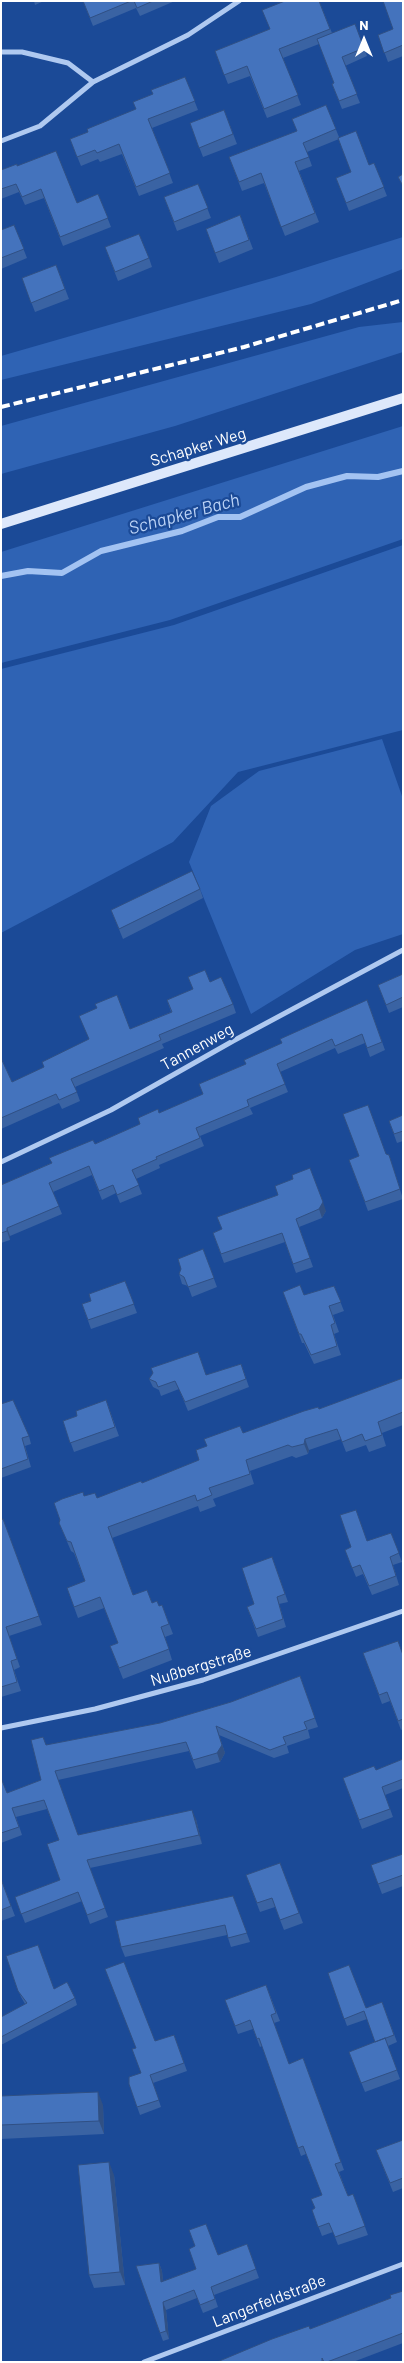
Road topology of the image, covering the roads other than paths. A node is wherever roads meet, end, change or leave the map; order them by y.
1 (240, 1) edge
2 (1, 52) edge
3 (93, 82) junction
4 (1, 141) edge
5 (403, 398) edge
6 (1, 524) edge
7 (403, 950) edge
8 (1, 1162) edge
9 (403, 1611) edge
10 (1, 1728) edge
11 (403, 2264) edge
12 (144, 2362) edge

1 - 3 street
2 - 3 street
3 - 4 street
5 - 6 street, Schapker Weg
7 - 8 street, Tannenweg
9 - 10 street, Nußbergstraße
11 - 12 street, Langerfeldstraße

